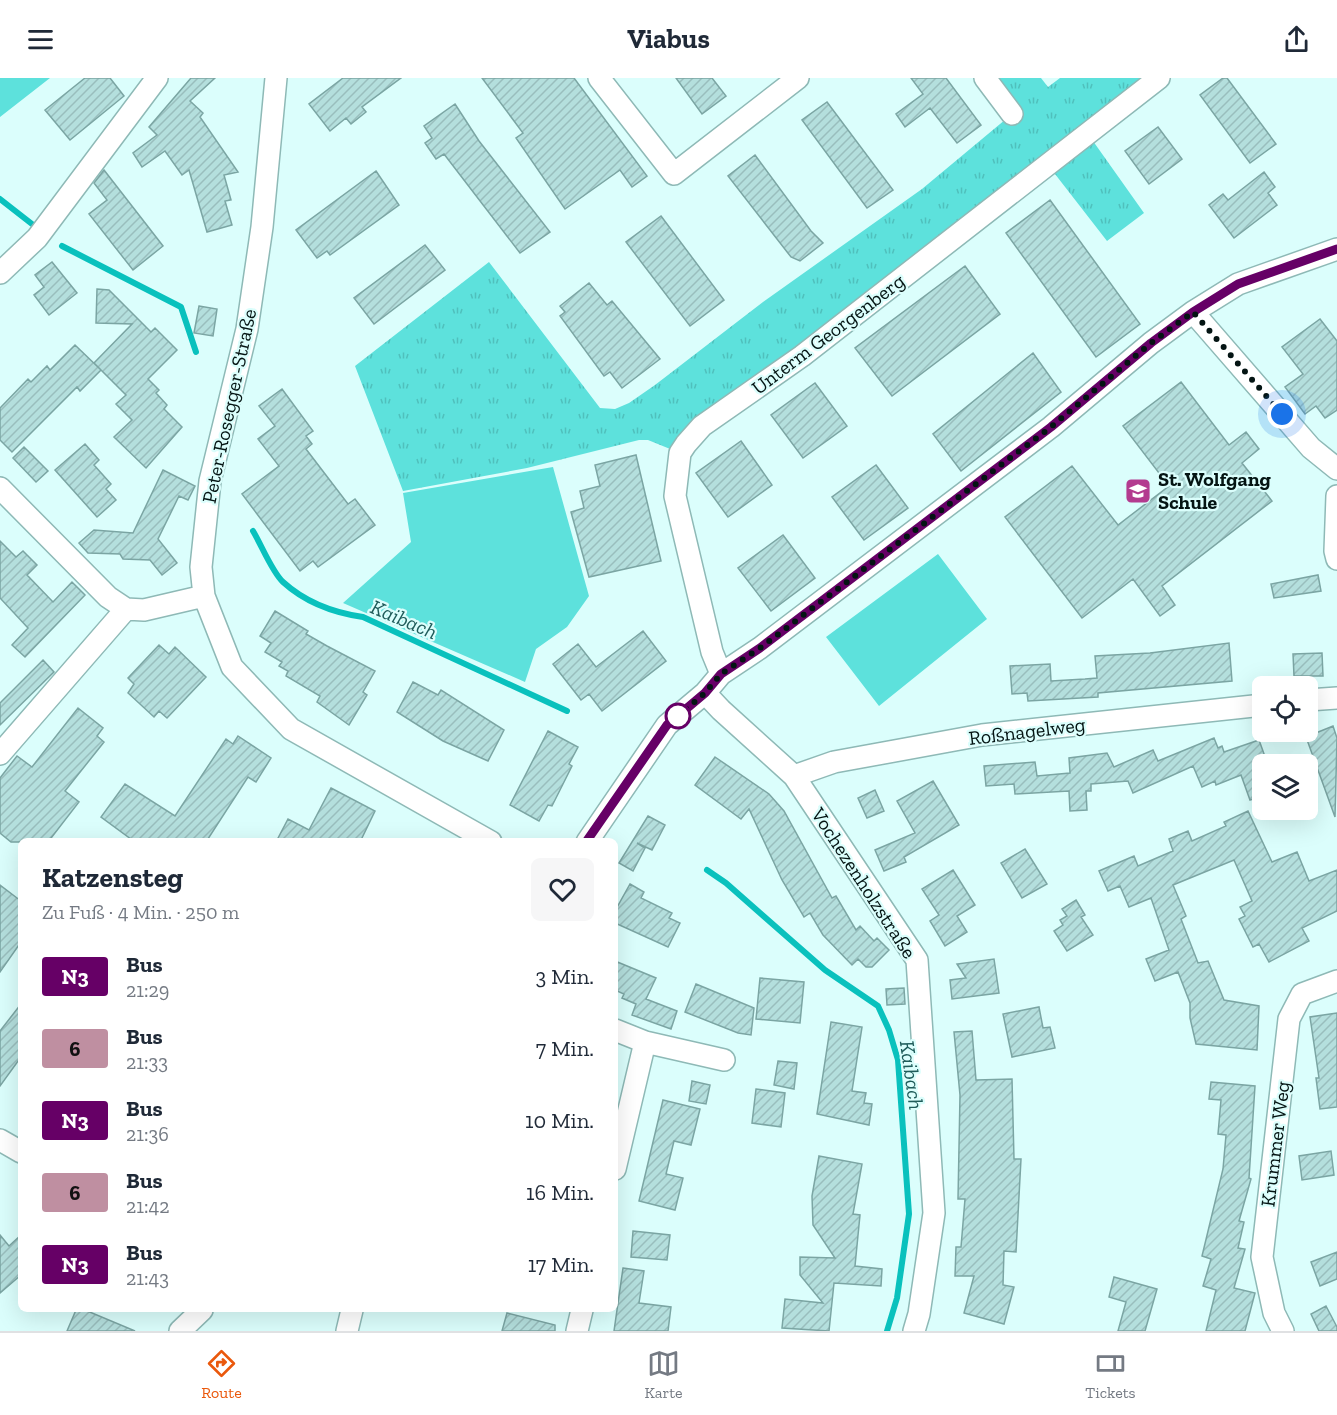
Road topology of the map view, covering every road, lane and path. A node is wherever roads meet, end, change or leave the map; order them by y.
1 (157, 78) edge
2 (276, 78) edge
3 (599, 78) edge
4 (798, 78) edge
5 (985, 78) edge
6 (1159, 78) edge
7 (1012, 114) dead end
8 (1337, 249) edge
9 (0, 273) edge
10 (1193, 312) junction
11 (1337, 469) edge
12 (0, 488) edge
13 (1337, 496) edge
14 (1337, 559) edge
15 (204, 596) junction
16 (126, 609) junction
17 (721, 674) junction
18 (705, 693) junction
19 (1337, 698) edge
20 (1318, 699) edge
21 (1252, 706) edge
22 (0, 754) edge
23 (794, 776) junction
24 (484, 838) edge
25 (589, 838) edge
26 (1337, 981) edge
27 (618, 1031) edge
28 (645, 1042) junction
29 (724, 1060) dead end
30 (0, 1140) edge
31 (18, 1150) edge
32 (618, 1156) edge
33 (200, 1312) edge
34 (352, 1312) edge
35 (582, 1312) edge
36 (180, 1331) edge
37 (347, 1331) edge
38 (577, 1331) edge
39 (914, 1331) edge
40 (1283, 1331) edge

1 - 9 street
2 - 15 street, Peter-Rosegger-Straße
3 - 4 street
5 - 7 street
6 - 17 street, Unterm Georgenberg
8 - 10 street
10 - 11 street
10 - 17 street
12 - 16 street
13 - 14 street
15 - 16 street
15 - 24 street, Peter-Rosegger-Straße
16 - 22 street
17 - 18 street
18 - 23 street, Vochezenholzstraße
18 - 25 street
19 - 20 street
21 - 23 street, Roßnagelweg
23 - 39 street, Vochezenholzstraße
26 - 40 street, Krummer Weg
27 - 28 street
28 - 29 street
28 - 32 street
30 - 31 street
33 - 36 street
34 - 37 street
35 - 38 street

